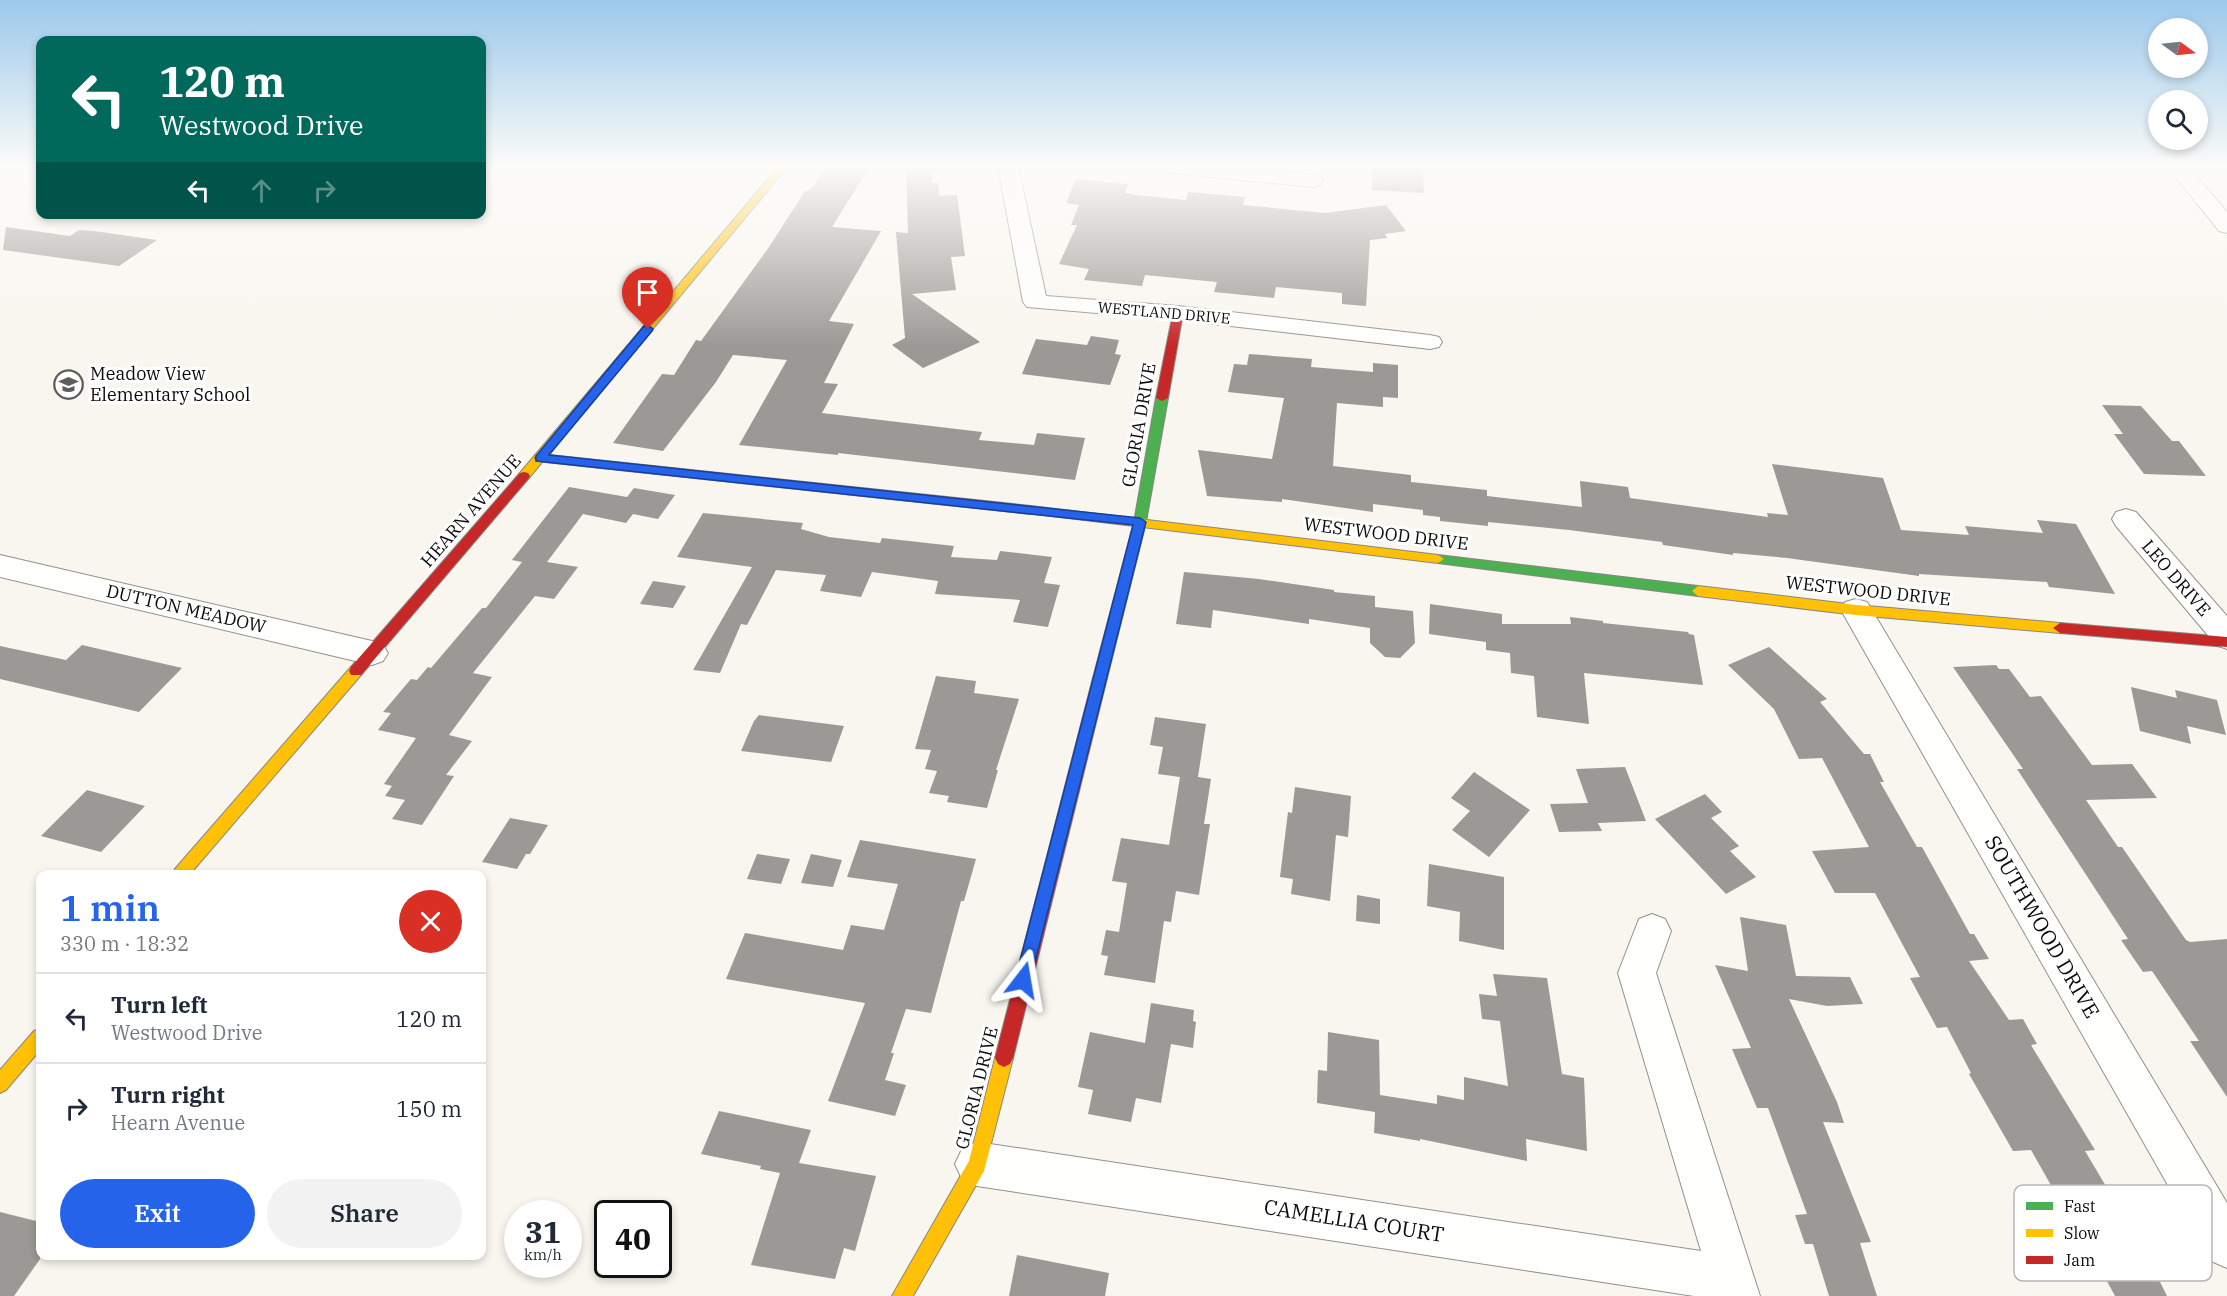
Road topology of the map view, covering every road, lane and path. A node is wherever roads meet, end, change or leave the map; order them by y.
1 (733, 226) edge
2 (1020, 226) edge
3 (1178, 313) junction
4 (1430, 342) dead end
5 (540, 458) junction
6 (2126, 519) dead end
7 (1140, 522) junction
8 (0, 566) edge
9 (1856, 610) junction
10 (2227, 637) edge
11 (2227, 642) edge
12 (372, 653) junction
13 (184, 870) edge
14 (1652, 931) dead end
15 (36, 1042) edge
16 (0, 1084) edge
17 (977, 1164) junction
18 (2192, 1185) edge
19 (2212, 1219) edge
20 (2227, 1245) edge
21 (1735, 1287) edge
22 (902, 1296) edge

1 - 5 street, HEARN AVENUE
2 - 3 street, WESTLAND DRIVE
3 - 4 street, WESTLAND DRIVE
3 - 7 street, GLORIA DRIVE
5 - 7 street, WESTWOOD DRIVE
5 - 12 street, HEARN AVENUE
6 - 10 street, LEO DRIVE
7 - 9 street, WESTWOOD DRIVE
7 - 17 street, GLORIA DRIVE
8 - 12 street, DUTTON MEADOW
9 - 11 street, WESTWOOD DRIVE
9 - 18 street, SOUTHWOOD DRIVE
12 - 13 street, HEARN AVENUE
14 - 21 street, CAMELLIA COURT
15 - 16 street
17 - 21 street, CAMELLIA COURT
17 - 22 street, GLORIA DRIVE
19 - 20 street, SOUTHWOOD DRIVE

